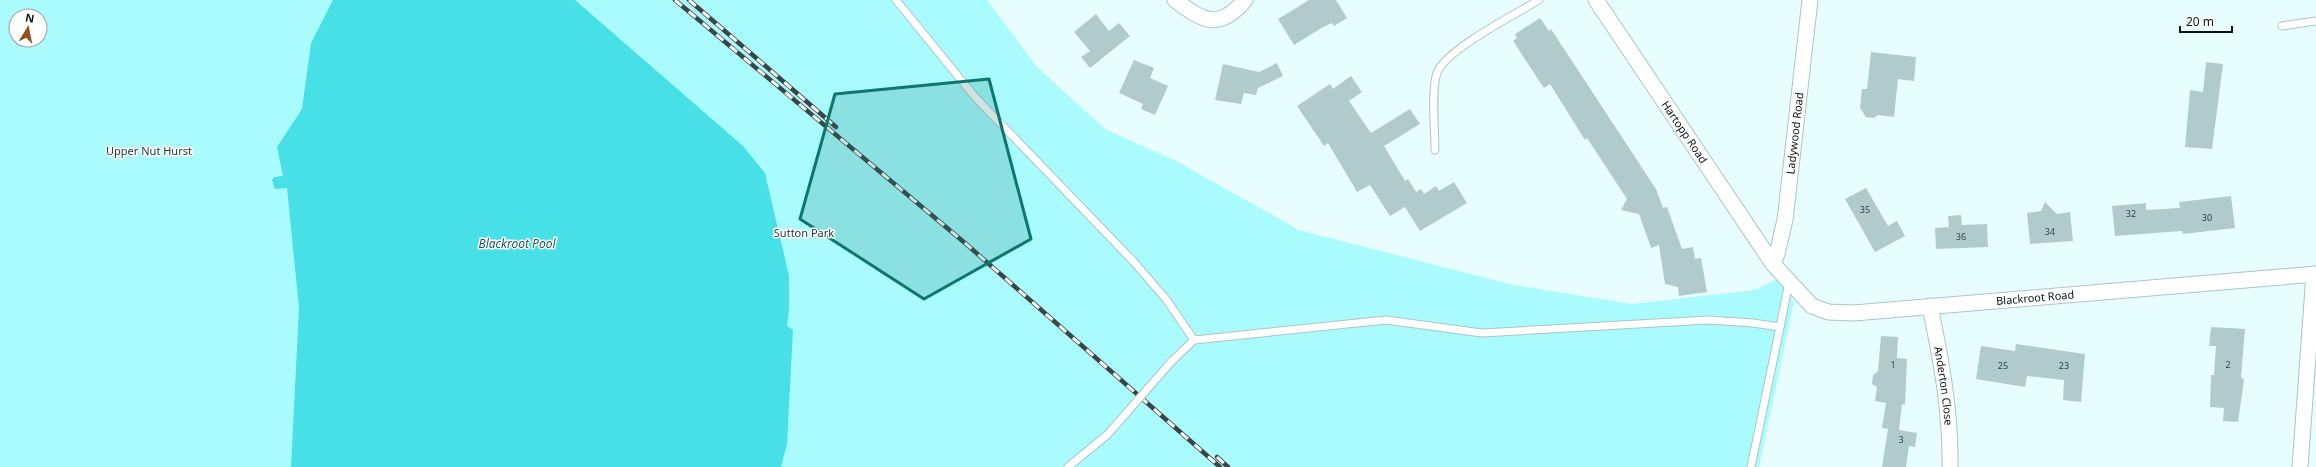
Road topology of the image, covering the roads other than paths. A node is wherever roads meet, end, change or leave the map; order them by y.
1 (896, 0) edge
2 (1175, 0) edge
3 (1246, 0) edge
4 (1539, 0) edge
5 (1596, 0) edge
6 (1810, 0) edge
7 (2316, 21) edge
8 (2282, 26) dead end
9 (1435, 150) dead end
10 (1773, 264) junction
11 (2315, 274) edge
12 (1789, 281) junction
13 (1930, 306) junction
14 (1780, 327) junction
15 (1194, 340) junction
16 (1068, 467) edge
17 (1751, 467) edge
18 (1950, 467) edge
19 (2300, 467) edge

1 - 15 lane
2 - 3 street
4 - 9 lane
5 - 10 street, Hartopp Road
6 - 10 street, Ladywood Road
7 - 8 lane
10 - 12 street, Blackroot Road
11 - 13 street, Blackroot Road
11 - 19 street
12 - 13 street, Blackroot Road
12 - 14 lane
13 - 18 street, Anderton Close
14 - 15 lane
14 - 17 lane
15 - 16 lane, bridge

